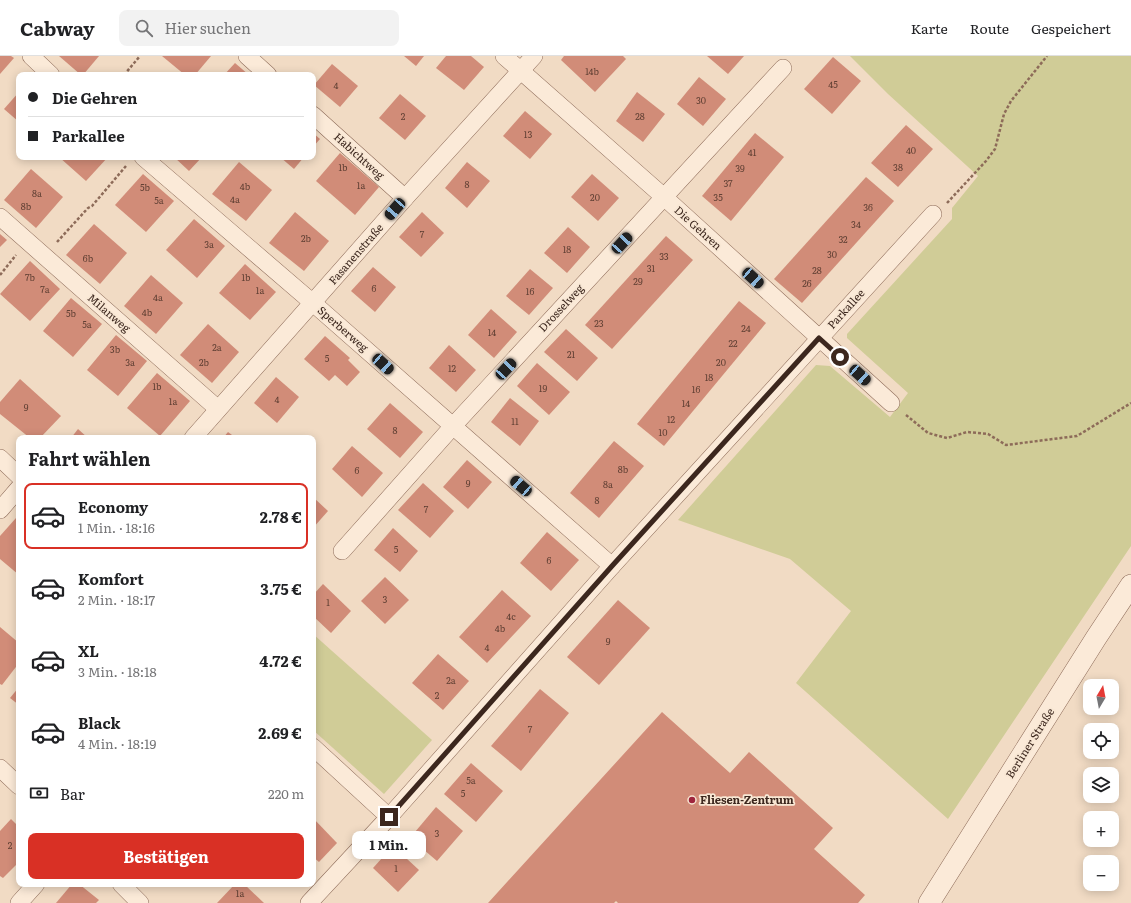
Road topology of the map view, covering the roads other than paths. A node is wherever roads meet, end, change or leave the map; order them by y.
1 (31, 56) edge
2 (247, 56) edge
3 (504, 56) edge
4 (534, 56) edge
5 (783, 68) dead end
6 (521, 71) junction
7 (48, 72) edge
8 (265, 72) edge
9 (316, 118) edge
10 (136, 160) edge
11 (664, 197) junction
12 (405, 198) junction
13 (932, 214) road end
14 (0, 217) edge
15 (313, 303) junction
16 (819, 338) junction
17 (891, 403) road end
18 (218, 409) junction
19 (453, 426) junction
20 (196, 435) edge
21 (0, 458) edge
22 (16, 473) edge
23 (16, 491) edge
24 (0, 510) edge
25 (342, 550) dead end
26 (612, 566) junction
27 (1131, 585) edge
28 (316, 750) edge
29 (0, 768) edge
30 (16, 783) edge
31 (389, 817) junction
32 (33, 887) edge
33 (124, 887) edge
34 (19, 903) edge
35 (140, 903) edge
36 (309, 903) edge
37 (929, 903) edge

1 - 7 street
2 - 8 street
3 - 6 street, Die Gehren
4 - 6 street, Fasanenstraße
5 - 11 street, Drosselweg
6 - 11 street, Die Gehren
6 - 12 street, Fasanenstraße
9 - 12 street, Habichtweg
10 - 15 street, Sperberweg
11 - 16 street, Die Gehren
11 - 19 street, Drosselweg
12 - 15 street, Fasanenstraße
13 - 16 street, Parkallee
14 - 18 street, Milanweg
15 - 18 street, Fasanenstraße
15 - 19 street, Sperberweg
16 - 17 street, Die Gehren
16 - 26 street, Parkallee
18 - 20 street, Fasanenstraße
19 - 25 street, Drosselweg
19 - 26 street, Sperberweg
21 - 22 street
23 - 24 street
26 - 31 street, Parkallee
27 - 37 street, Berliner Straße
28 - 31 street
29 - 30 street
31 - 36 street, Parkallee
32 - 34 street
33 - 35 street

